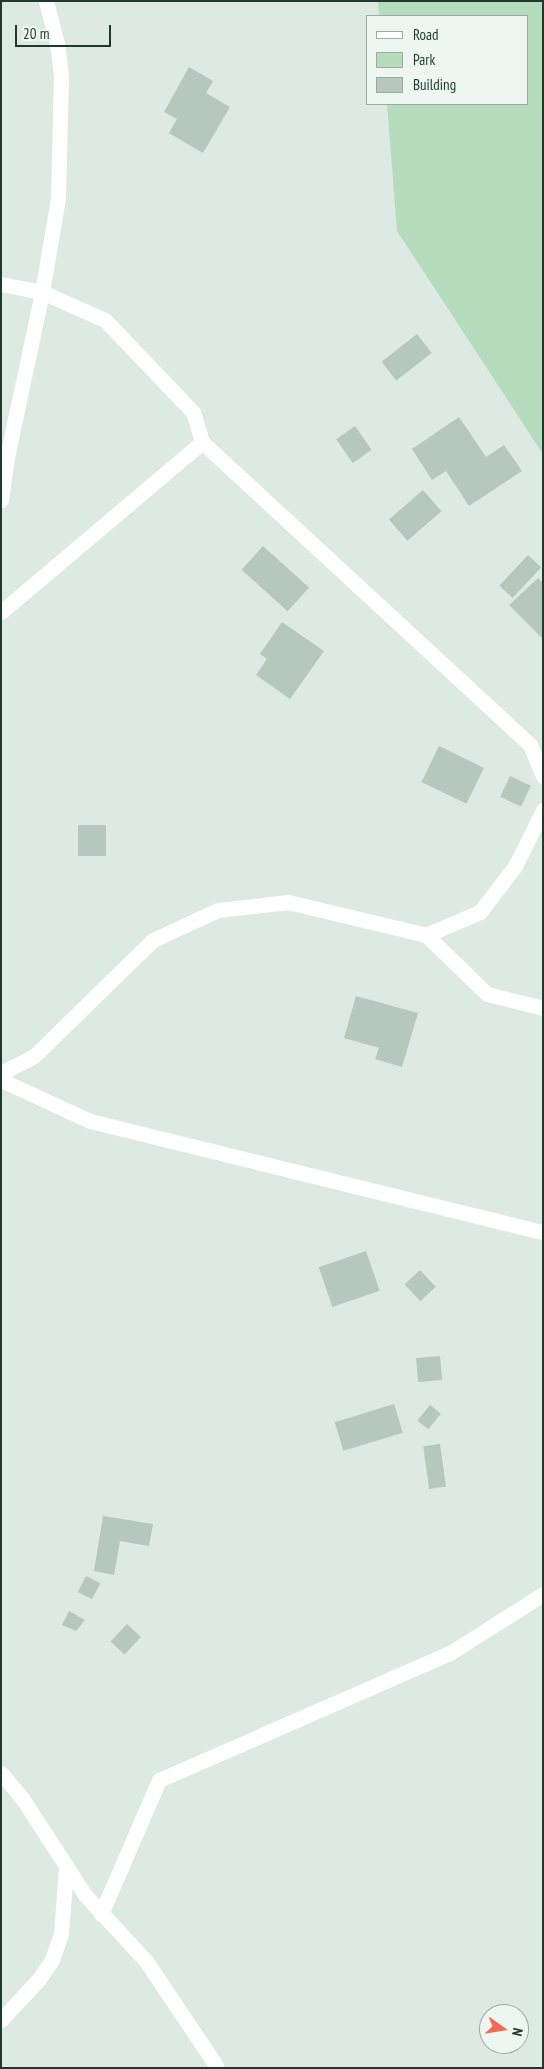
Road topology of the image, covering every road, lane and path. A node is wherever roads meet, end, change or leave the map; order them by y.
1 (46, 1) edge
2 (1, 284) edge
3 (42, 292) junction
4 (202, 442) junction
5 (1, 500) edge
6 (1, 612) edge
7 (543, 776) edge
8 (543, 810) edge
9 (426, 935) junction
10 (543, 1008) edge
11 (1, 1073) edge
12 (1, 1080) edge
13 (543, 1232) edge
14 (543, 1594) edge
15 (1, 1773) edge
16 (66, 1868) junction
17 (101, 1914) junction
18 (1, 2020) edge
19 (216, 2066) dead end

1 - 3 street
2 - 3 street
3 - 4 street
3 - 5 street
4 - 6 street
4 - 7 street
8 - 9 street
9 - 10 street
9 - 11 street
12 - 13 street
14 - 17 street
15 - 16 street
16 - 17 street
16 - 18 street
17 - 19 street

